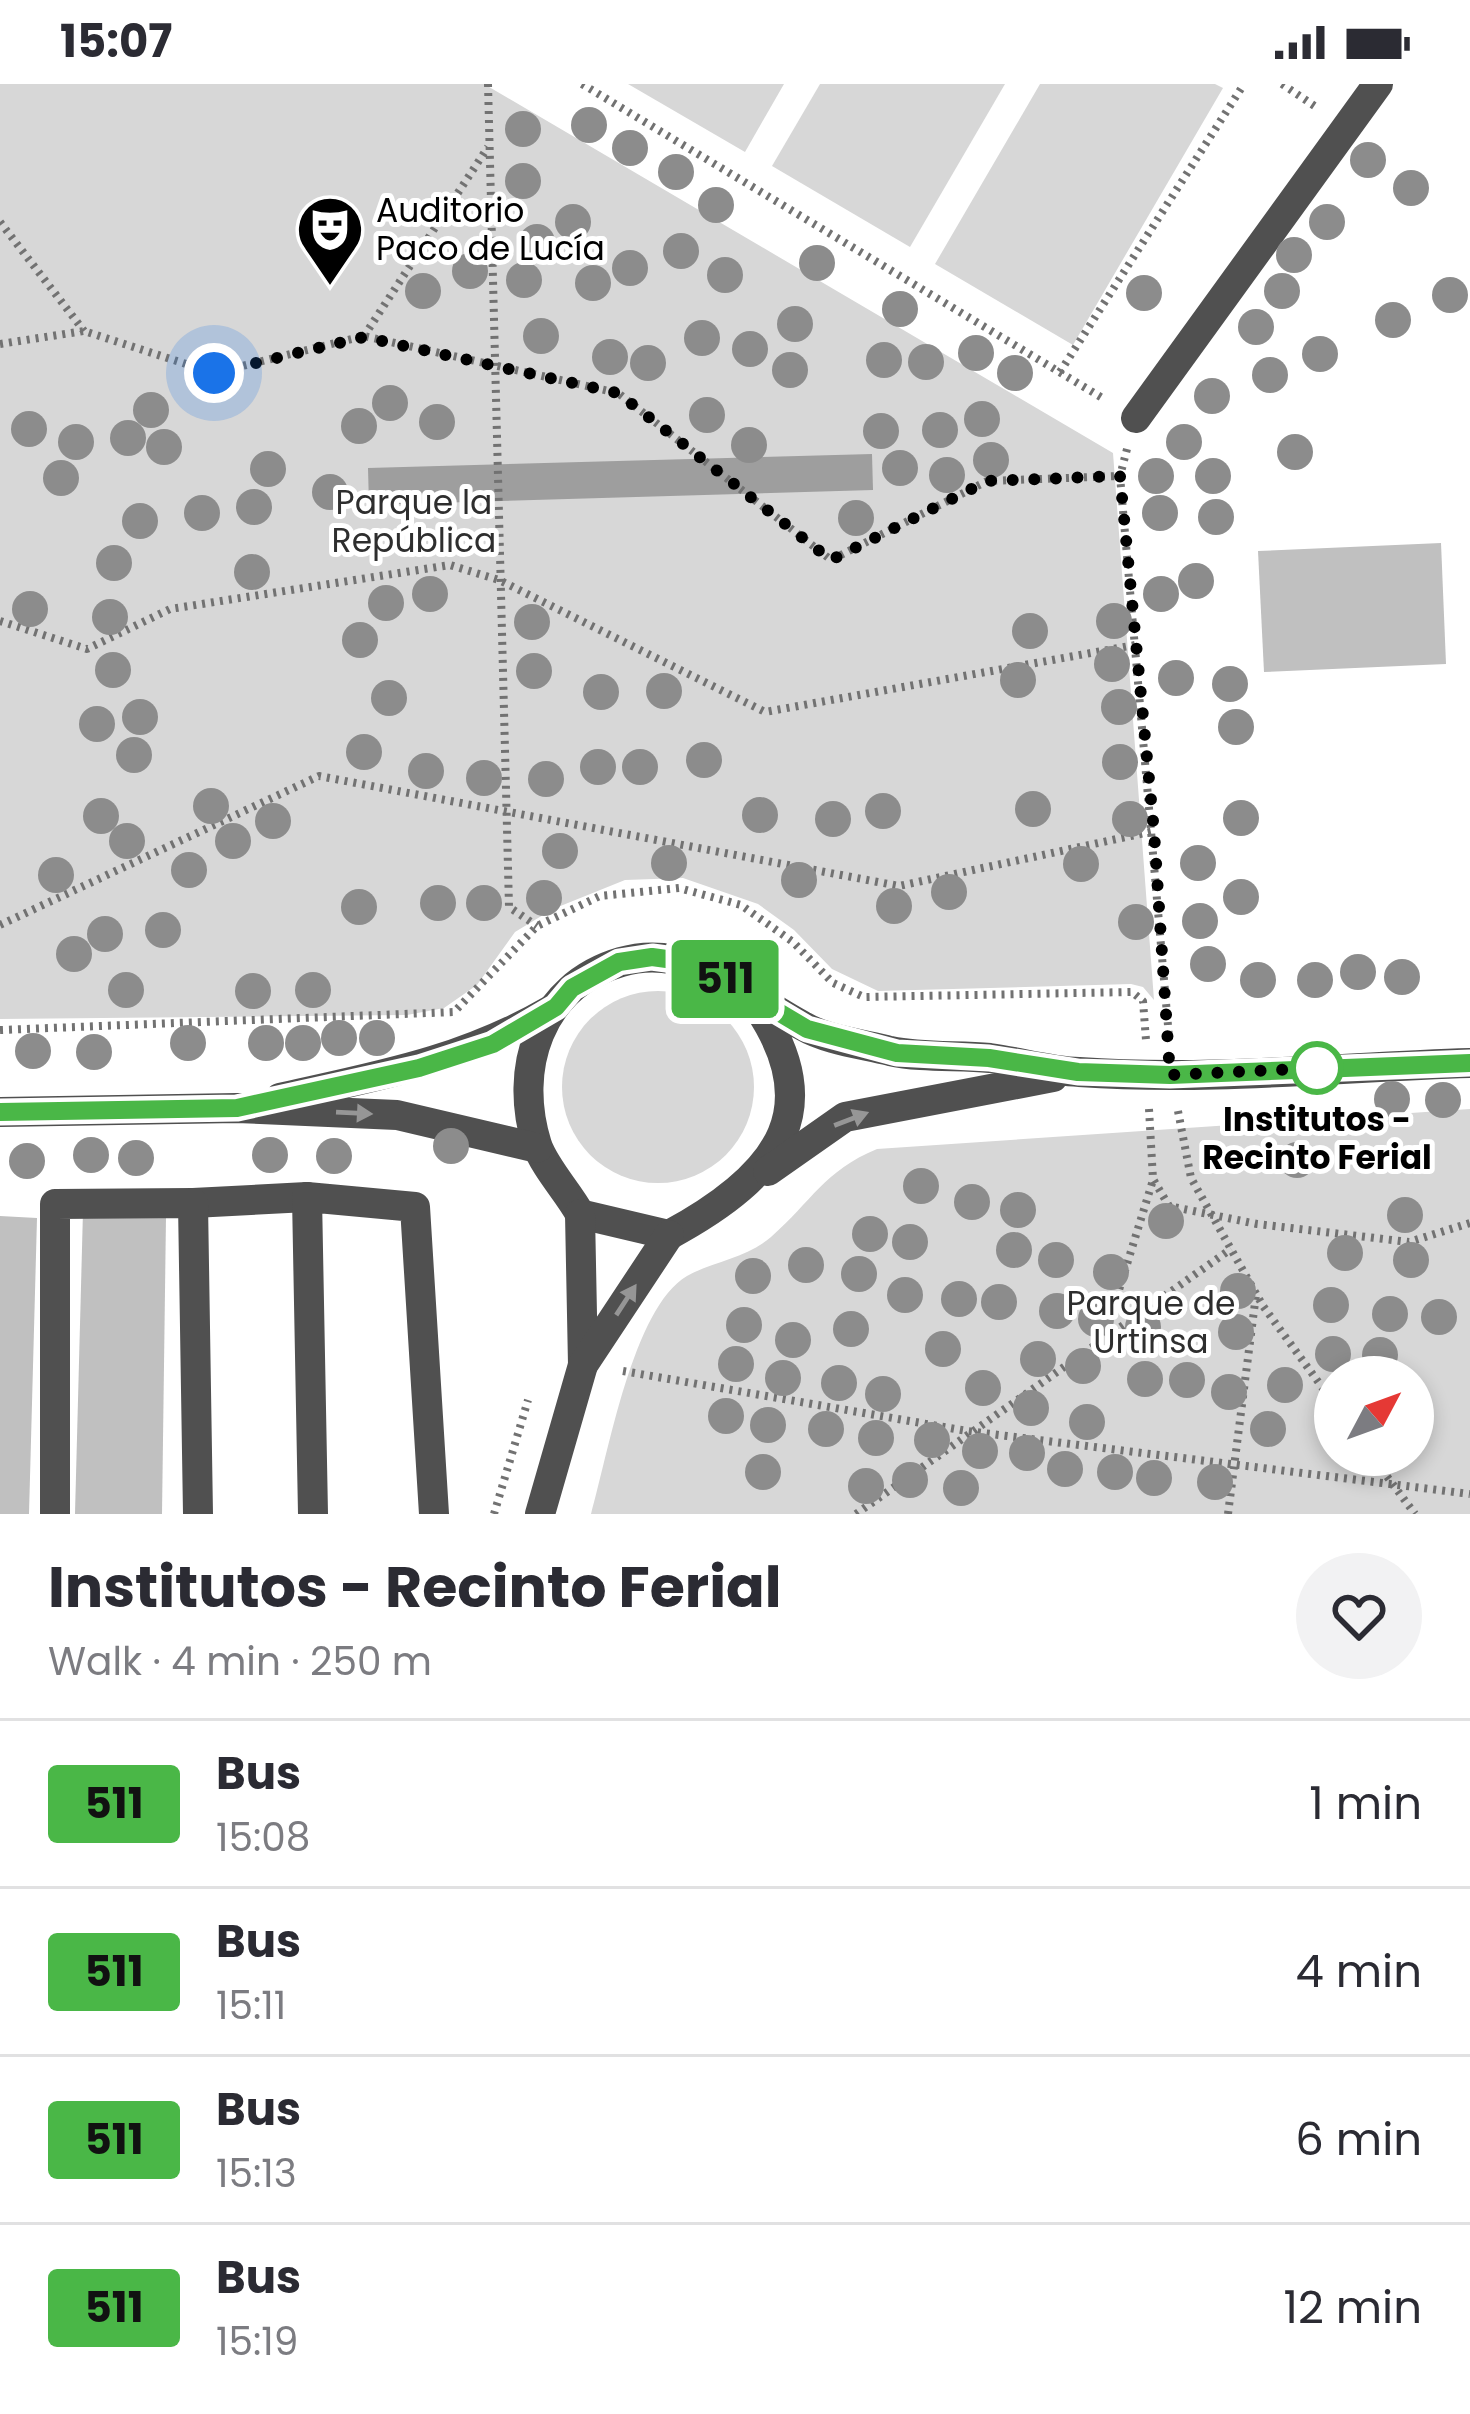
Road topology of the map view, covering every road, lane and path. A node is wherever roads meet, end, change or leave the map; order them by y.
1 (488, 84) edge
2 (582, 84) edge
3 (1244, 84) edge
4 (1378, 84) edge
5 (490, 145) junction
6 (0, 222) edge
7 (84, 331) junction
8 (364, 337) junction
9 (0, 344) edge
10 (495, 365) junction
11 (1060, 372) junction
12 (1136, 418) junction
13 (1120, 476) junction
14 (499, 580) junction
15 (0, 621) edge
16 (1135, 645) junction
17 (507, 812) junction
18 (1154, 831) junction
19 (0, 925) edge
20 (537, 926) dead end
21 (747, 992) junction
22 (556, 1007) junction
23 (1470, 1064) edge
24 (1078, 1072) junction
25 (1170, 1075) junction
26 (237, 1108) junction
27 (0, 1112) edge
28 (537, 1148) junction
29 (1153, 1178) dead end
30 (754, 1181) junction
31 (307, 1198) junction
32 (193, 1203) junction
33 (580, 1214) junction
34 (668, 1235) junction
35 (1231, 1249) junction
36 (1256, 1293) junction
37 (1106, 1335) junction
38 (583, 1365) junction
39 (1314, 1375) edge
40 (967, 1431) junction
41 (1234, 1468) junction
42 (1387, 1476) edge
43 (1394, 1486) junction
44 (1470, 1494) edge
45 (55, 1514) edge
46 (198, 1514) edge
47 (313, 1514) edge
48 (434, 1514) edge
49 (540, 1514) edge
50 (856, 1514) edge
51 (1228, 1514) edge
52 (1415, 1514) edge

1 - 5 path
2 - 11 path
3 - 11 path
4 - 12 street
5 - 8 path
5 - 10 path
6 - 7 path
7 - 8 path
7 - 9 path
8 - 10 path
10 - 13 path
10 - 14 path
11 - 12 path
12 - 13 path
13 - 16 path
14 - 15 path
14 - 16 path
14 - 17 path
16 - 18 path
17 - 18 path
17 - 19 path
17 - 20 path
18 - 25 path
21 - 22 street
21 - 24 street
21 - 30 street
22 - 26 street
22 - 28 street
23 - 25 street
24 - 25 street
30 -> 24 street
25 - 35 path
26 - 27 street
26 -> 28 street
28 - 33 street
29 - 37 path
30 - 34 street
31 - 32 street
31 - 47 street
31 - 48 street
32 - 45 street
32 - 46 street
33 - 34 street
33 - 38 street
38 -> 34 street
35 - 36 path
35 - 37 path
36 - 39 path
36 - 41 path
37 - 40 path
38 - 40 path
38 - 49 street
40 - 41 path
40 - 50 path
41 - 43 path
41 - 51 path
42 - 43 path
43 - 44 path
43 - 52 path

